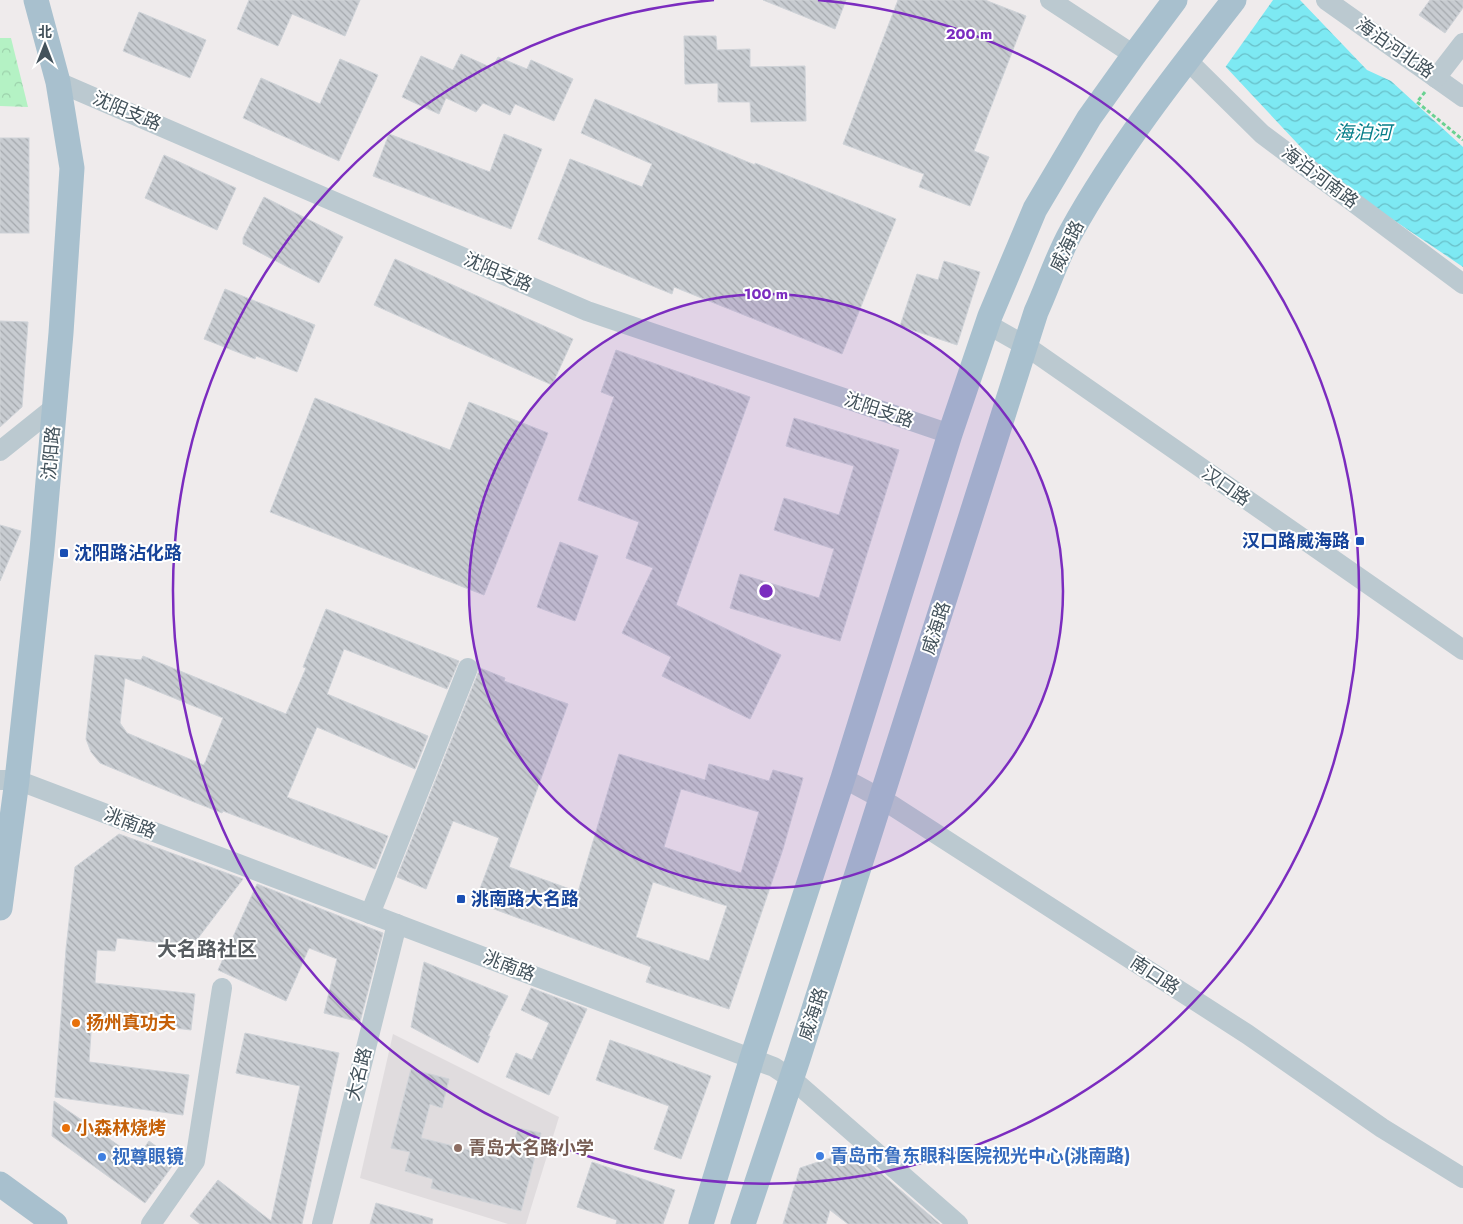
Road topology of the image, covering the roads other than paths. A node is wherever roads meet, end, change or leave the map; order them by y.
1 (36, 0) edge
2 (1050, 0) edge
3 (1175, 0) edge
4 (1234, 0) edge
5 (1326, 0) edge
6 (1463, 43) edge
7 (1134, 55) junction
8 (1187, 60) junction
9 (1436, 78) junction
10 (58, 82) junction
11 (1463, 97) edge
12 (1463, 284) edge
13 (987, 324) junction
14 (1026, 346) junction
15 (55, 407) junction
16 (950, 434) junction
17 (0, 451) edge
18 (1463, 650) edge
19 (468, 668) dead end
20 (843, 778) junction
21 (9, 780) edge
22 (882, 799) junction
23 (0, 908) edge
24 (370, 914) junction
25 (397, 924) junction
26 (222, 988) dead end
27 (752, 1058) junction
28 (792, 1079) junction
29 (1463, 1178) edge
30 (0, 1184) edge
31 (55, 1224) edge
32 (151, 1224) edge
33 (322, 1224) edge
34 (701, 1224) edge
35 (743, 1224) edge
36 (958, 1224) edge

1 - 10 main road, 沈阳路
2 - 7 street
3 - 7 main road
4 - 8 main road, 威海路
5 - 9 street, 海泊河北路
6 - 9 street
7 - 13 main road
8 - 12 street, 海泊河南路
8 - 14 main road, 威海路
9 - 11 street, 海泊河北路
10 - 15 main road, 沈阳路
10 - 16 street, 沈阳支路
13 - 14 street, 汉口路
13 - 16 main road
14 - 18 street, 汉口路
14 - 22 main road, 威海路
15 - 17 street
15 - 21 main road, 沈阳路
16 - 20 main road
19 - 24 street
20 - 22 street, 南口路
20 - 27 main road
21 - 23 main road, 沈阳路
21 - 24 street, 洮南路
22 - 28 main road, 威海路
22 - 29 street, 南口路
24 - 25 street, 洮南路
25 - 27 street, 洮南路
25 - 33 street, 大名路
26 - 32 street
27 - 28 street, 洮南路
27 - 34 main road
28 - 35 main road, 威海路
28 - 36 street, 洮南路
30 - 31 main road

